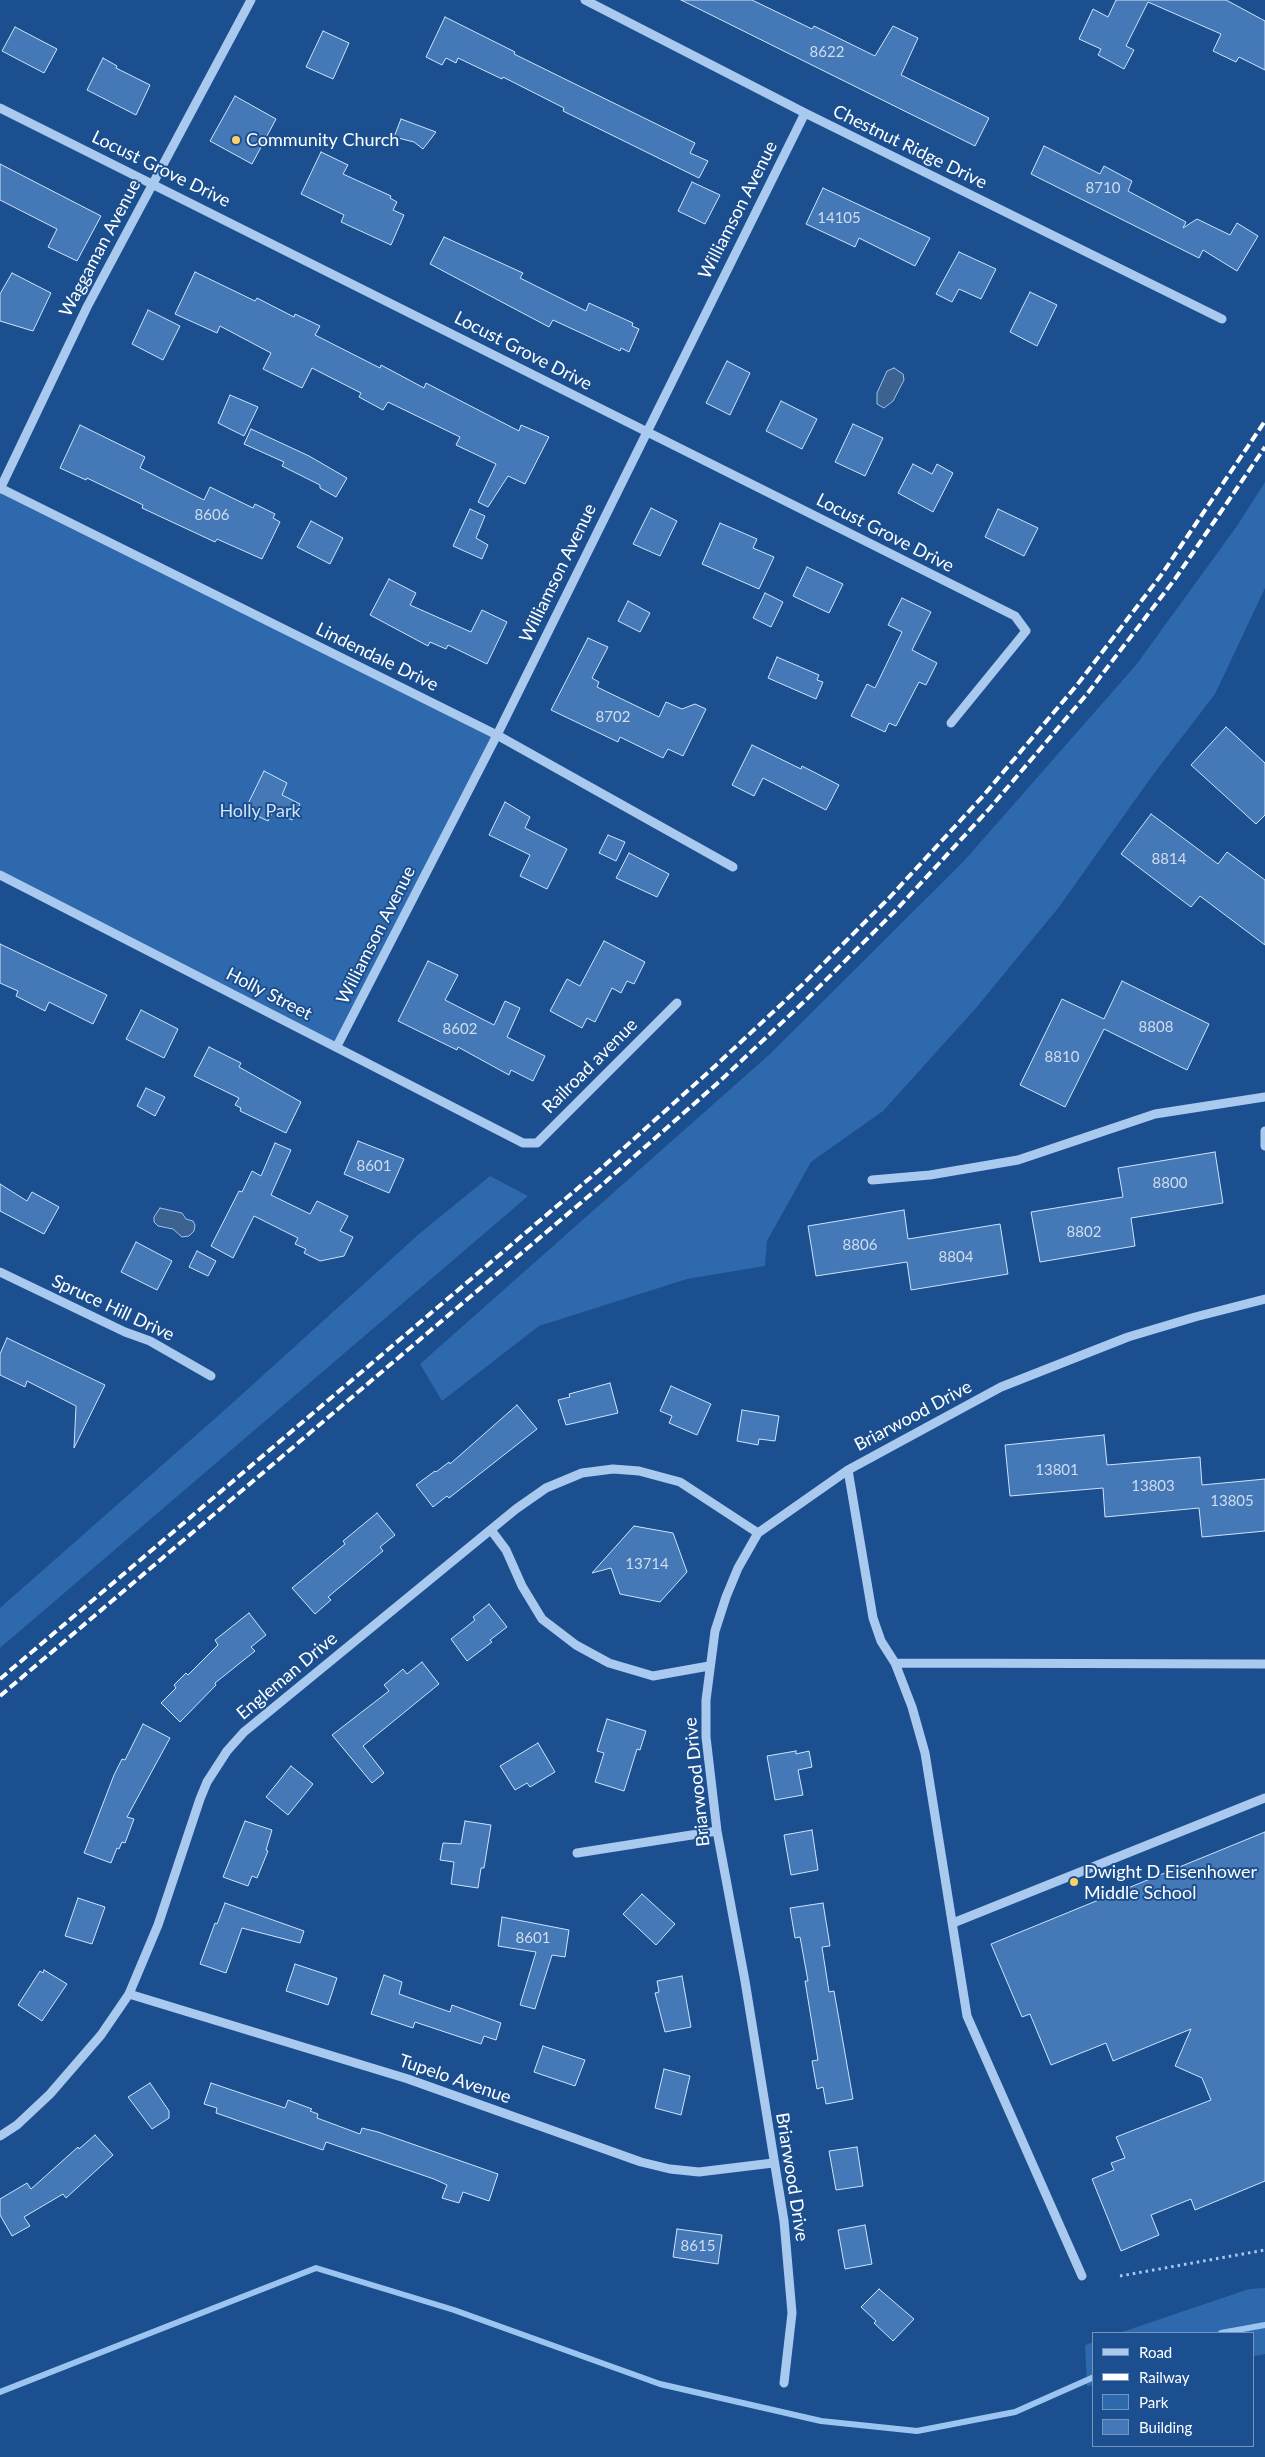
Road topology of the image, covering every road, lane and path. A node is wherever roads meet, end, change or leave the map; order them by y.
1 (251, 0) edge
2 (585, 0) edge
3 (0, 108) edge
4 (805, 113) junction
5 (154, 183) junction
6 (1222, 319) dead end
7 (646, 431) junction
8 (0, 489) edge
9 (951, 723) dead end
10 (497, 734) junction
11 (732, 867) dead end
12 (0, 875) edge
13 (676, 1003) dead end
14 (337, 1046) junction
15 (1265, 1097) edge
16 (1265, 1131) edge
17 (523, 1143) joint
18 (1265, 1146) edge
19 (872, 1180) dead end
20 (0, 1272) edge
21 (1265, 1299) edge
22 (212, 1376) dead end
23 (848, 1470) junction
24 (491, 1530) junction
25 (758, 1533) junction
26 (895, 1663) junction
27 (1265, 1664) edge
28 (709, 1666) junction
29 (1265, 1798) edge
30 (717, 1831) junction
31 (577, 1853) dead end
32 (954, 1922) junction
33 (129, 1994) junction
34 (0, 2136) edge
35 (773, 2163) junction
36 (1265, 2250) edge
37 (1082, 2276) dead end
38 (1120, 2276) dead end
39 (784, 2383) dead end

1 - 5 street, Waggaman Avenue
2 - 4 street, Chestnut Ridge Drive
3 - 5 street, Locust Grove Drive
4 - 6 street, Chestnut Ridge Drive
4 - 7 street, Williamson Avenue
5 - 7 street, Locust Grove Drive
5 - 8 street, Waggaman Avenue
7 - 9 street, Locust Grove Drive
7 - 10 street, Williamson Avenue
8 - 10 street, Lindendale Drive
10 - 11 street, Lindendale Drive
10 - 14 street, Williamson Avenue
12 - 14 street, Holly Street
13 - 17 street, Railroad avenue
14 - 17 street, Holly Street
15 - 19 street
16 - 18 street
20 - 22 street, Spruce Hill Drive
21 - 23 street, Briarwood Drive
23 - 25 street, Briarwood Drive
23 - 26 street
24 - 25 street, Engleman Drive
24 - 28 street
24 - 33 street, Engleman Drive
25 - 28 street, Briarwood Drive
26 - 27 street
26 - 32 street
28 - 30 street, Briarwood Drive
29 - 32 street
30 - 31 street
30 - 35 street, Briarwood Drive
32 - 37 street
33 - 34 street, Engleman Drive
33 - 35 street, Tupelo Avenue
35 - 39 street, Briarwood Drive
36 - 38 path

